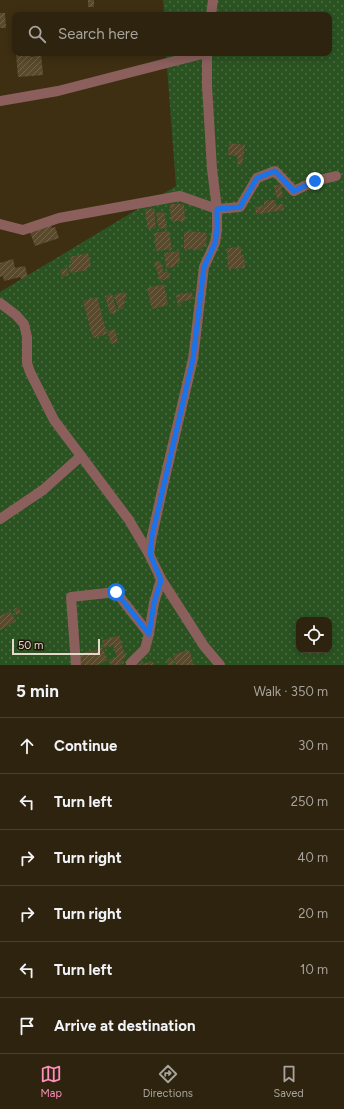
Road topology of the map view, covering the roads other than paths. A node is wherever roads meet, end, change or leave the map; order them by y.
1 (213, 0) edge
2 (211, 12) edge
3 (194, 56) edge
4 (206, 56) edge
5 (0, 101) edge
6 (336, 176) dead end
7 (217, 209) junction
8 (0, 224) edge
9 (0, 303) edge
10 (81, 456) junction
11 (0, 519) edge
12 (150, 554) junction
13 (161, 580) junction
14 (149, 634) junction
15 (76, 665) edge
16 (131, 665) edge
17 (220, 665) edge

1 - 2 street
3 - 5 street
4 - 7 street
6 - 7 street
7 - 8 street
7 - 12 street
9 - 10 street
10 - 11 street
10 - 12 street
12 - 13 street
13 - 14 street
13 - 17 street
14 - 15 street
14 - 16 street

